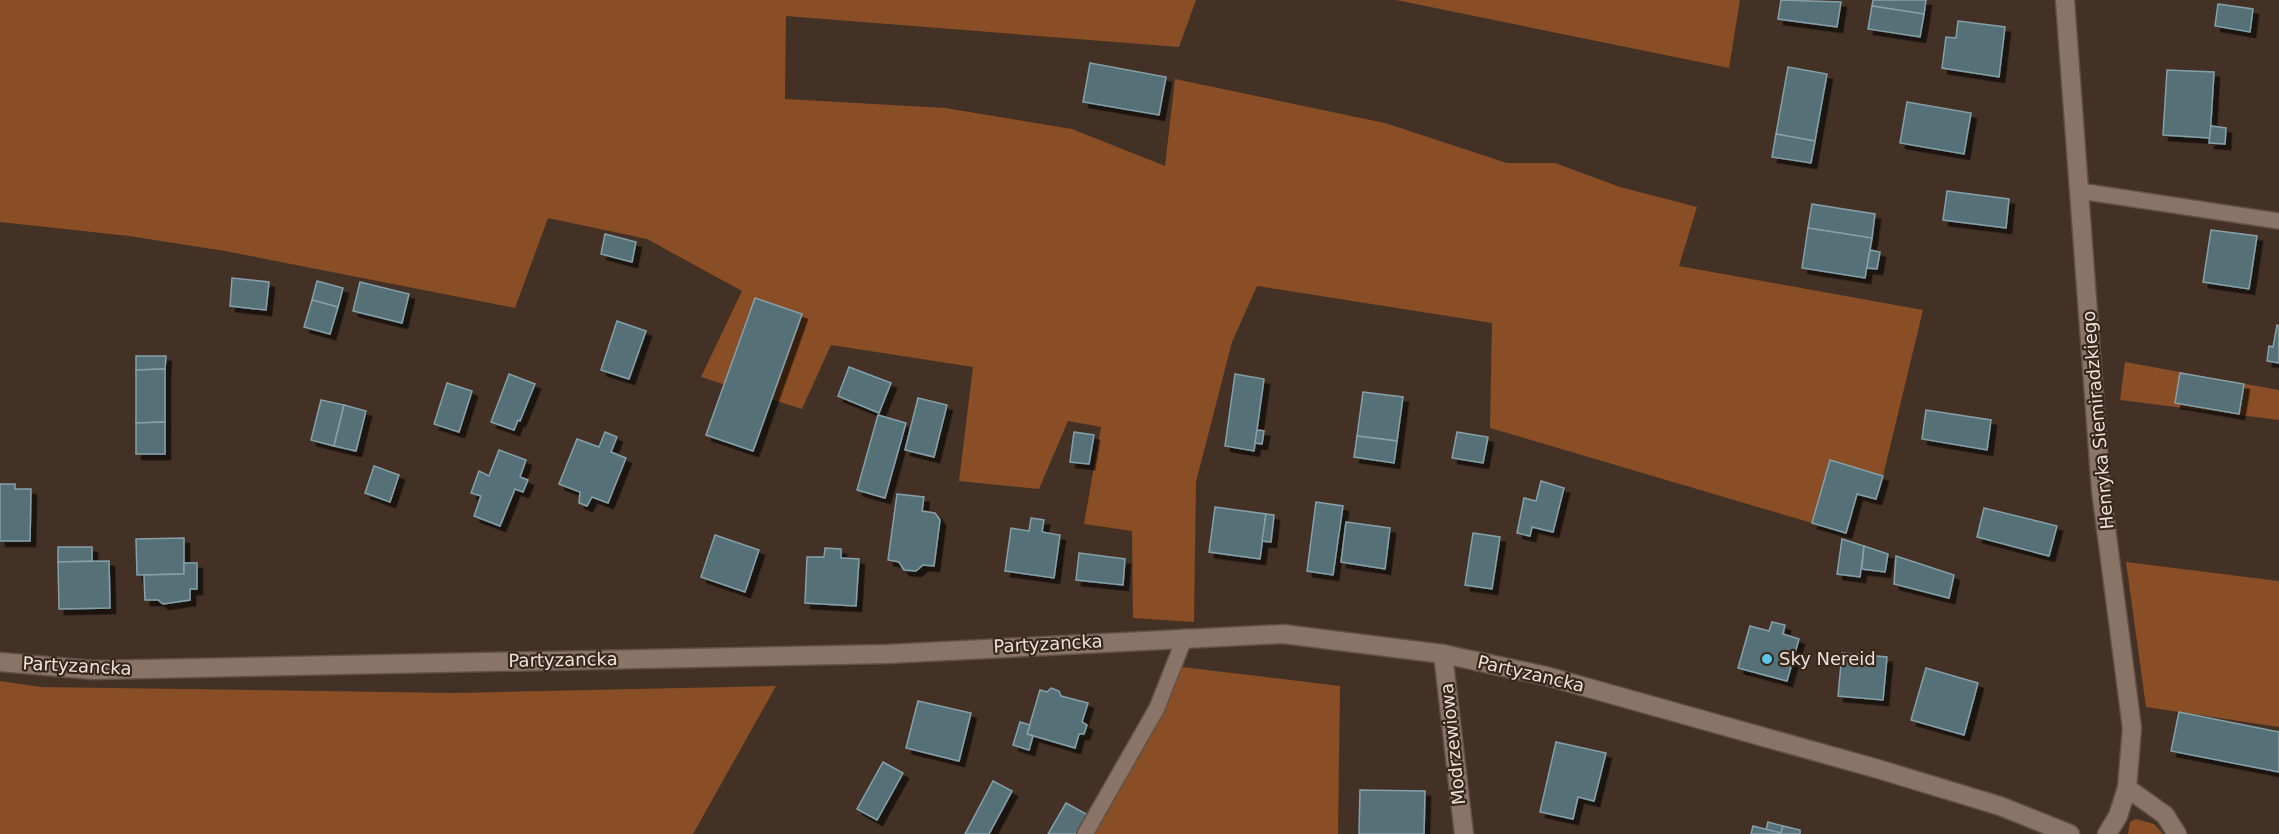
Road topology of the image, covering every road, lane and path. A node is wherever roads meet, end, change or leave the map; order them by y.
1 (2065, 0) edge
2 (2080, 191) junction
3 (2279, 221) edge
4 (1185, 637) junction
5 (1443, 654) junction
6 (0, 662) edge
7 (2127, 788) junction
8 (1085, 834) edge
9 (1464, 834) edge
10 (2070, 834) edge
11 (2107, 834) edge
12 (2177, 834) edge

1 - 2 street, Henryka Siemiradzkiego
2 - 3 lane
2 - 7 street, Henryka Siemiradzkiego
4 - 5 street, Partyzancka
4 - 6 street, Partyzancka
4 - 8 lane
5 - 9 street, Modrzewiowa
5 - 10 street, Partyzancka
7 - 11 street, Henryka Siemiradzkiego
7 - 12 street

